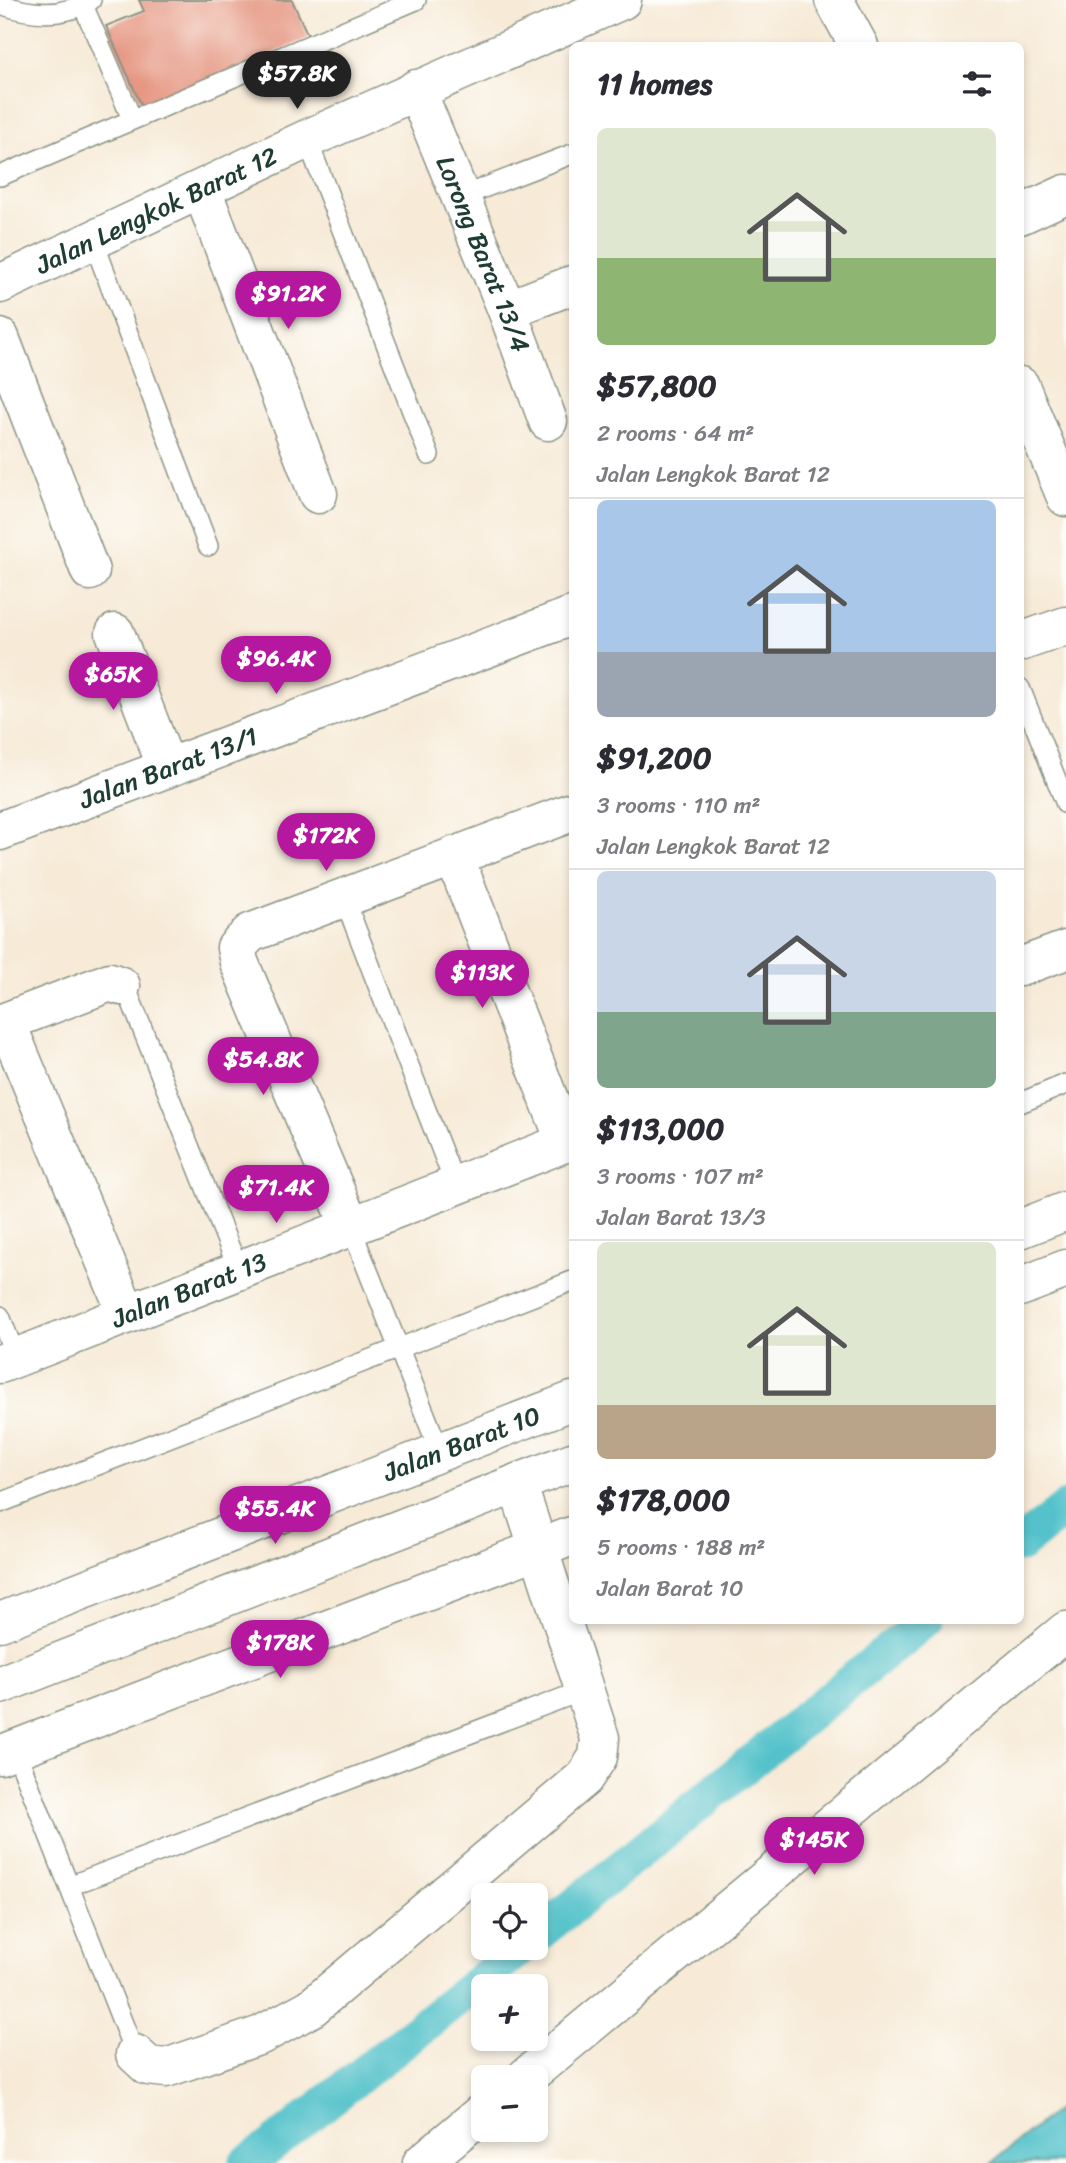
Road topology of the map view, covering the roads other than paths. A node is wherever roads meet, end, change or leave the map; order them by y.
1 (416, 0) edge
2 (622, 0) edge
3 (834, 0) edge
4 (87, 3) edge
5 (0, 4) edge
6 (857, 42) edge
7 (416, 89) junction
8 (132, 119) junction
9 (307, 139) junction
10 (569, 156) edge
11 (0, 176) edge
12 (202, 190) junction
13 (1066, 194) edge
14 (460, 197) junction
15 (1024, 213) edge
16 (93, 240) junction
17 (0, 284) edge
18 (569, 286) edge
19 (507, 310) junction
20 (0, 338) edge
21 (1024, 407) edge
22 (548, 421) dead end
23 (1031, 445) edge
24 (429, 455) dead end
25 (318, 494) dead end
26 (1066, 497) edge
27 (208, 546) dead end
28 (90, 571) dead end
29 (569, 618) edge
30 (1066, 626) edge
31 (115, 633) dead end
32 (1024, 641) edge
33 (1024, 698) edge
34 (167, 768) junction
35 (1066, 804) edge
36 (569, 818) edge
37 (0, 831) edge
38 (454, 856) junction
39 (344, 898) junction
40 (1066, 950) edge
41 (1024, 966) edge
42 (121, 986) joint
43 (3, 1023) edge
44 (1066, 1084) edge
45 (1024, 1101) edge
46 (569, 1142) edge
47 (456, 1186) junction
48 (1066, 1211) edge
49 (351, 1227) junction
50 (1024, 1227) edge
51 (1066, 1269) edge
52 (239, 1271) junction
53 (569, 1282) edge
54 (1024, 1285) edge
55 (127, 1314) junction
56 (0, 1316) edge
57 (399, 1350) junction
58 (8, 1361) edge
59 (569, 1402) edge
60 (440, 1452) junction
61 (569, 1463) edge
62 (517, 1483) junction
63 (0, 1503) edge
64 (555, 1542) edge
65 (569, 1613) edge
66 (0, 1622) edge
67 (571, 1624) edge
68 (1066, 1631) edge
69 (0, 1685) edge
70 (584, 1690) junction
71 (8, 1752) edge
72 (69, 1886) junction
73 (135, 2054) joint
74 (541, 2065) edge
75 (471, 2122) edge
76 (422, 2163) edge

1 - 8 lane
2 - 7 street, Jalan Lengkok Barat 12
3 - 6 street
4 - 5 lane
4 - 8 lane
7 - 9 street, Jalan Lengkok Barat 12
7 - 14 street, Lorong Barat 13/4
8 - 11 lane
9 - 12 street, Jalan Lengkok Barat 12
9 - 24 lane
10 - 14 lane
12 - 16 street, Jalan Lengkok Barat 12
12 - 25 street
13 - 15 street
14 - 19 street, Lorong Barat 13/4
16 - 17 street, Jalan Lengkok Barat 12
16 - 27 lane
18 - 19 street
19 - 22 street, Lorong Barat 13/4
20 - 28 street
21 - 23 street
23 - 26 street
29 - 34 street, Jalan Barat 13/1
30 - 32 street
31 - 34 street
33 - 35 lane
34 - 37 street, Jalan Barat 13/1
36 - 38 street
38 - 39 street
38 - 46 street
39 - 47 lane
39 - 49 street
40 - 41 street
42 - 43 street
42 - 52 lane
43 - 55 street
44 - 45 lane
46 - 47 street, Jalan Barat 13
47 - 49 street, Jalan Barat 13
48 - 50 street
49 - 52 street, Jalan Barat 13
49 - 57 lane
51 - 54 street
52 - 55 street, Jalan Barat 13
53 - 57 lane
55 - 58 street, Jalan Barat 13
56 - 58 lane
57 - 60 lane
57 - 63 lane
59 - 60 street, Jalan Barat 10
60 - 66 street, Jalan Barat 10
61 - 62 street
62 - 64 street
62 - 69 street
64 - 65 street
64 - 71 street
67 - 70 street
68 - 74 street
70 - 72 lane
70 - 73 street
71 - 72 lane
72 - 73 lane
75 - 76 street

